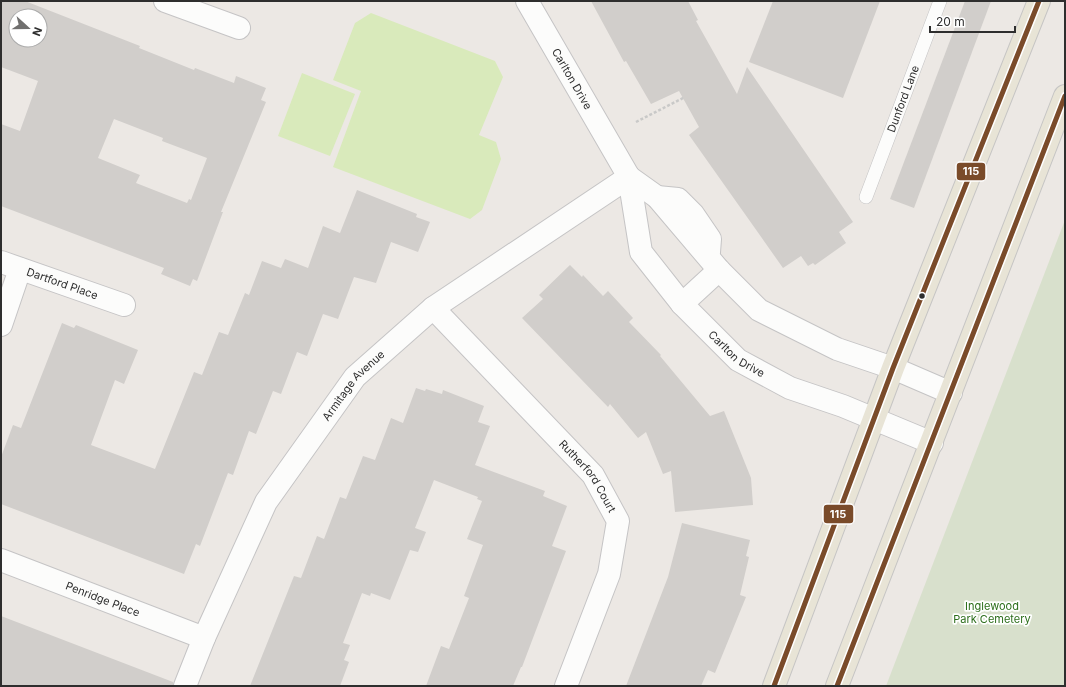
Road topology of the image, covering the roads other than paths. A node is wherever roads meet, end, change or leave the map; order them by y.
1 (166, 1) edge
2 (528, 1) edge
3 (940, 1) edge
4 (1039, 1) edge
5 (239, 28) dead end
6 (1065, 96) edge
7 (629, 177) junction
8 (866, 197) dead end
9 (714, 263) junction
10 (11, 266) edge
11 (682, 304) junction
12 (124, 305) dead end
13 (433, 308) junction
14 (1, 325) edge
15 (893, 368) junction
16 (951, 393) junction
17 (875, 419) junction
18 (932, 442) junction
19 (1, 560) edge
20 (204, 638) junction
21 (185, 686) edge
22 (566, 686) edge
23 (774, 686) edge
24 (837, 686) edge

1 - 5 street
2 - 7 street, Carlton Drive
3 - 8 lane, Dunford Lane
4 - 15 main road
6 - 16 main road
7 - 9 street, Carlton Drive
7 - 11 street, Carlton Drive
7 - 13 street, Armitage Avenue
9 - 11 street
9 - 15 street, Carlton Drive
10 - 12 street, Dartford Place
10 - 14 street
11 - 17 street, Carlton Drive
13 - 20 street, Armitage Avenue
13 - 22 street, Rutherford Court
15 - 16 street, Carlton Drive
15 - 17 main road
16 - 18 main road
17 - 18 street, Carlton Drive
17 - 23 main road
18 - 24 main road
19 - 20 street, Penridge Place
20 - 21 street, Armitage Avenue

